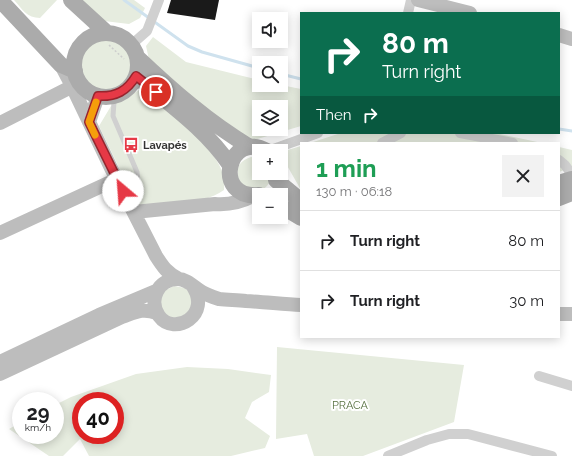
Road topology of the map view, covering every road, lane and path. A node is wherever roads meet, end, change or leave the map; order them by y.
1 (71, 0) edge
2 (159, 0) edge
3 (411, 0) edge
4 (418, 0) edge
5 (2, 4) edge
6 (408, 12) edge
7 (466, 12) edge
8 (107, 33) junction
9 (560, 35) edge
10 (572, 38) edge
11 (134, 51) junction
12 (71, 76) junction
13 (136, 76) junction
14 (94, 94) junction
15 (118, 94) junction
16 (89, 122) junction
17 (0, 123) edge
18 (315, 134) edge
19 (399, 134) edge
20 (465, 134) edge
21 (384, 142) edge
22 (508, 142) edge
23 (287, 144) edge
24 (250, 147) joint
25 (560, 161) edge
26 (230, 165) junction
27 (572, 175) edge
28 (117, 179) junction
29 (572, 179) edge
30 (281, 180) edge
31 (560, 183) edge
32 (234, 186) junction
33 (572, 193) edge
34 (252, 195) edge
35 (252, 197) edge
36 (560, 198) edge
37 (300, 200) edge
38 (215, 204) junction
39 (131, 208) junction
40 (288, 210) edge
41 (300, 217) edge
42 (0, 233) edge
43 (156, 256) junction
44 (179, 279) junction
45 (192, 285) junction
46 (159, 288) junction
47 (219, 299) junction
48 (300, 306) edge
49 (197, 311) junction
50 (157, 313) junction
51 (560, 314) edge
52 (572, 314) edge
53 (0, 362) edge
54 (0, 374) edge
55 (539, 376) dead end
56 (572, 386) edge
57 (388, 456) edge
58 (552, 456) edge

1 - 8 main road
2 - 11 street
3 - 6 street
4 - 7 street
5 - 12 main road
8 - 11 main road
8 - 12 main road
9 - 10 street
11 - 13 main road
11 - 24 main road
12 - 14 main road
12 - 16 street
12 - 17 street
13 - 15 main road
13 - 26 main road
14 - 15 main road
14 - 16 street
15 - 39 lane
16 - 28 street
18 - 23 street
19 - 21 street
20 - 22 street
24 - 26 main road
25 - 27 street
26 - 32 main road
28 - 39 street
28 - 42 street
29 - 31 main road
30 - 37 main road
32 - 34 main road
32 - 38 street
33 - 36 main road
35 - 38 street
38 - 39 street
39 - 43 street
40 - 41 main road
43 - 44 street
43 - 46 street
44 - 45 street
44 - 46 street
45 - 47 street
45 - 49 street
46 - 50 street
46 - 53 street
47 - 48 street
47 - 49 street
49 - 50 street
50 - 54 street
51 - 52 street
55 - 56 street
57 - 58 street

